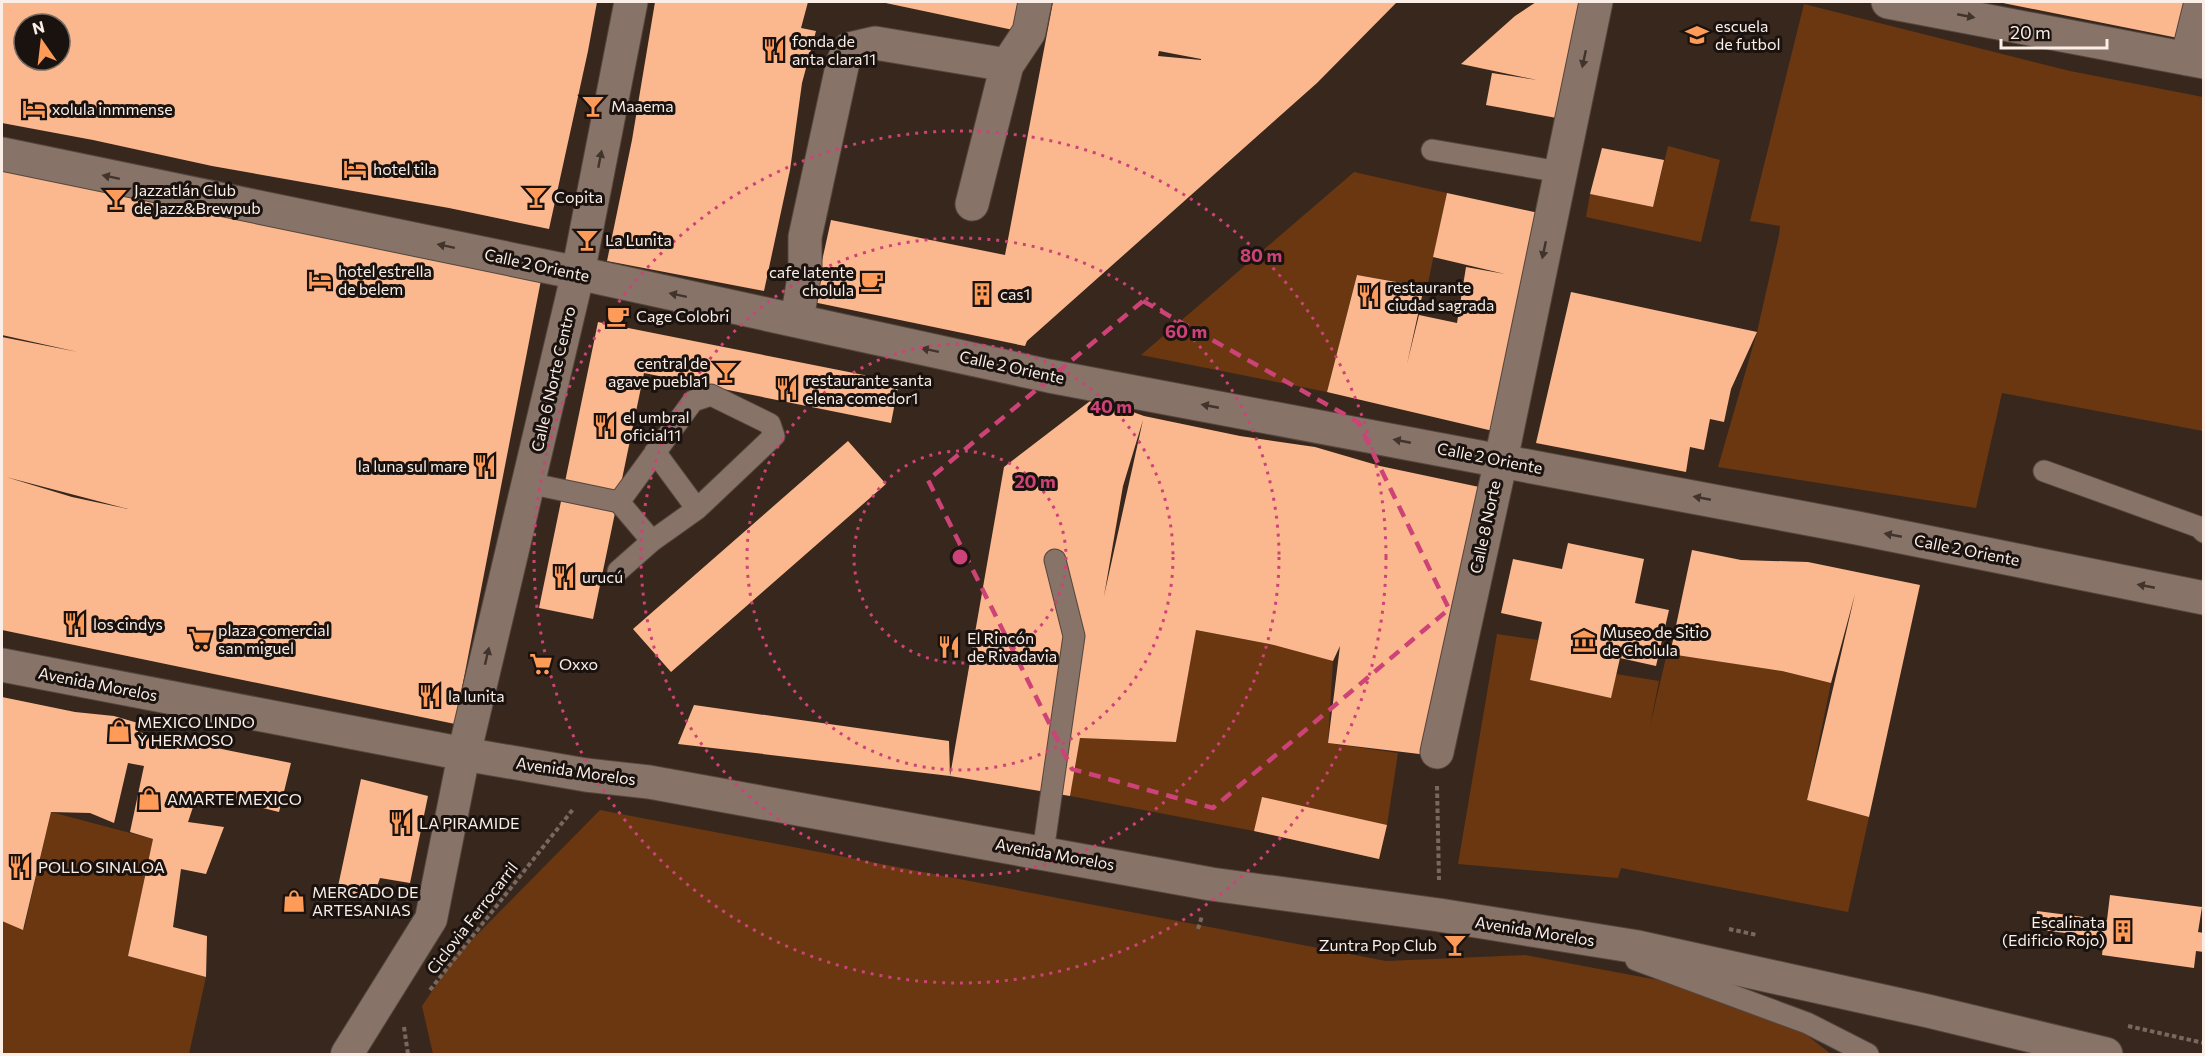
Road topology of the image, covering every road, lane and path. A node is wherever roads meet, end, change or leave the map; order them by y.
1 (631, 2) edge
2 (1035, 2) edge
3 (1596, 2) edge
4 (1888, 2) edge
5 (2201, 2) edge
6 (1930, 5) edge
7 (2195, 60) edge
8 (1007, 65) junction
9 (1432, 150) dead end
10 (2, 154) edge
11 (1560, 172) junction
12 (972, 204) dead end
13 (578, 273) junction
14 (797, 320) junction
15 (655, 452) junction
16 (1501, 460) junction
17 (2044, 471) dead end
18 (528, 483) junction
19 (619, 502) junction
20 (697, 508) junction
21 (2204, 532) edge
22 (652, 541) junction
23 (1054, 560) dead end
24 (618, 571) dead end
25 (2204, 598) edge
26 (2, 665) edge
27 (1437, 752) joint
28 (464, 754) junction
29 (577, 805) dead end
30 (1043, 852) junction
31 (1439, 915) junction
32 (1200, 923) dead end
33 (1198, 929) dead end
34 (1575, 937) junction
35 (423, 999) dead end
36 (404, 1023) dead end
37 (398, 1031) dead end
38 (347, 1054) edge
39 (1868, 1054) edge
40 (2106, 1054) edge

13 -> 1 street, Calle 6 Norte Centro
2 - 8 street
3 -> 11 street, Calle 8 Norte
4 - 6 street
5 - 7 street
6 -> 7 street
8 - 12 street
8 - 14 street
9 - 11 lane
13 -> 10 street, Calle 2 Oriente
11 -> 16 street, Calle 8 Norte
14 -> 13 street, Calle 2 Oriente
13 - 18 street, Calle 6 Norte Centro
16 -> 14 street, Calle 2 Oriente
15 - 19 lane
15 - 20 lane
15 - 20 lane
25 -> 16 street, Calle 2 Oriente
16 - 27 street, Calle 8 Norte
17 - 21 lane
18 - 19 lane
28 -> 18 street, Calle 6 Norte Centro
19 - 22 lane
20 - 22 lane
22 - 24 lane
23 - 30 lane
26 - 28 street, Avenida Morelos
27 - 31 path
28 - 30 street, Avenida Morelos
28 - 38 street
29 - 35 path, Ciclovia Ferrocarril
30 - 31 street, Avenida Morelos
31 - 34 street, Avenida Morelos
32 - 33 path
34 - 39 lane
34 - 40 street, Avenida Morelos
36 - 37 path

